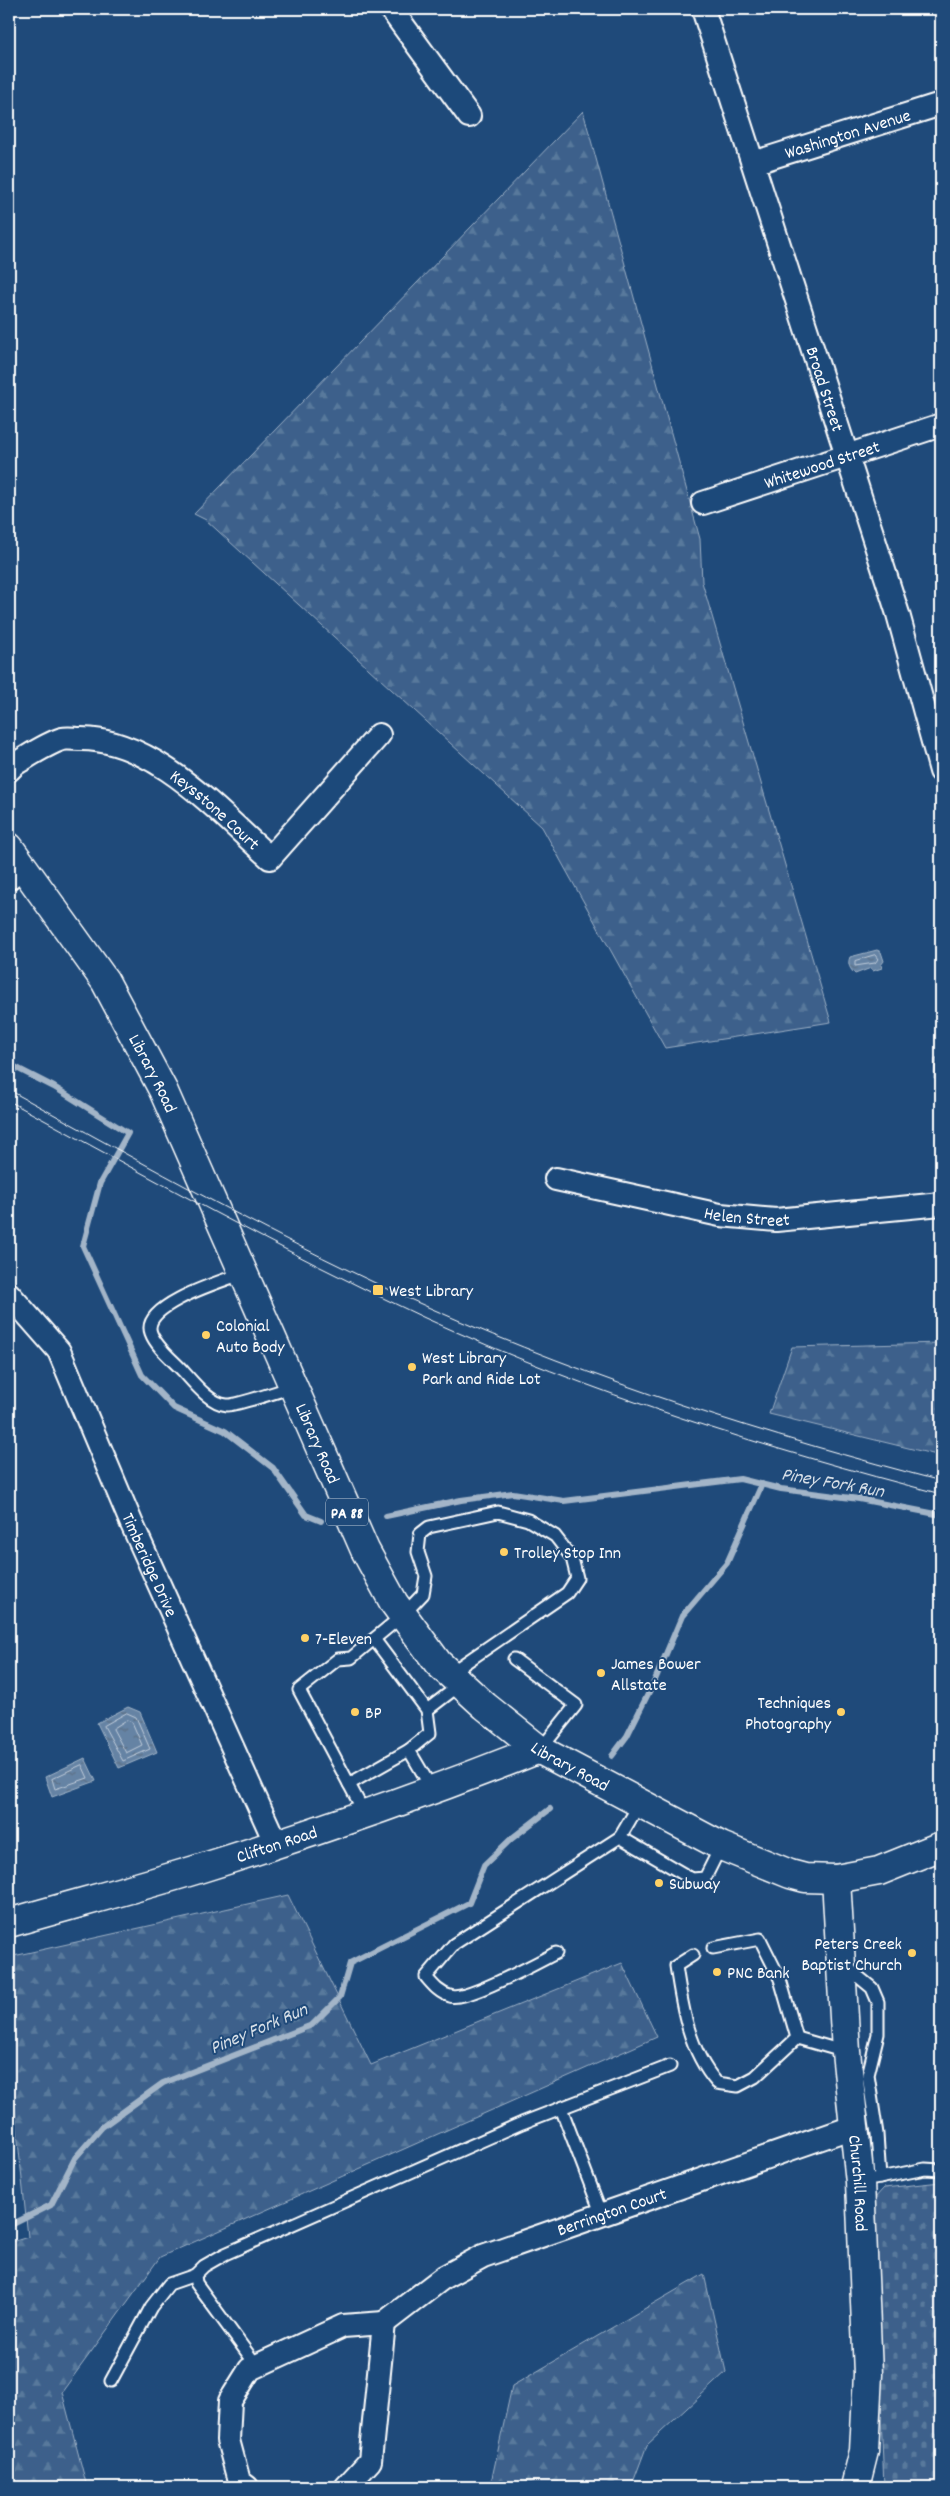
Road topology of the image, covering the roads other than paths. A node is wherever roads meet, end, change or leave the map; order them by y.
1 (391, 9) edge
2 (703, 9) edge
3 (941, 104) edge
4 (469, 116) dead end
5 (753, 163) junction
6 (941, 425) edge
7 (847, 457) junction
8 (703, 503) dead end
9 (379, 735) dead end
10 (9, 770) edge
11 (941, 771) edge
12 (13, 864) edge
13 (556, 1179) dead end
14 (941, 1204) edge
15 (244, 1273) junction
16 (9, 1294) edge
17 (293, 1387) junction
18 (403, 1615) junction
19 (374, 1639) junction
20 (514, 1659) dead end
21 (455, 1679) junction
22 (426, 1710) junction
23 (409, 1750) junction
24 (540, 1750) junction
25 (349, 1784) junction
26 (432, 1790) junction
27 (640, 1803) junction
28 (365, 1814) junction
29 (620, 1837) junction
30 (276, 1844) junction
31 (721, 1846) junction
32 (941, 1846) edge
33 (836, 1879) junction
34 (9, 1923) edge
35 (713, 1948) dead end
36 (556, 1954) dead end
37 (692, 1955) dead end
38 (841, 1962) junction
39 (797, 2038) junction
40 (846, 2052) junction
41 (670, 2066) dead end
42 (561, 2108) junction
43 (853, 2127) junction
44 (941, 2170) edge
45 (870, 2180) junction
46 (602, 2215) junction
47 (195, 2275) junction
48 (384, 2324) junction
49 (257, 2366) junction
50 (111, 2381) dead end
51 (247, 2487) edge
52 (346, 2487) edge
53 (854, 2487) edge

1 - 4 street
2 - 5 street, Broad Street
3 - 5 street, Washington Avenue
5 - 7 street, Broad Street
6 - 7 street, Whitewood Street
7 - 8 street, Whitewood Street
7 - 11 street, Broad Street
9 - 10 street, Keysstone Court
12 - 15 main road, Library Road / PA 88
13 - 14 street, Helen Street
15 - 17 main road, Library Road / PA 88
15 - 17 lane
16 - 30 street, Timberidge Drive
17 - 18 main road, Library Road / PA 88
18 - 19 lane
18 - 21 main road, Library Road / PA 88
18 - 21 lane
19 - 22 lane
19 - 25 lane
20 - 24 lane
21 - 22 lane
21 - 24 main road, Library Road / PA 88
22 - 23 lane
23 - 25 lane
23 - 26 lane
24 - 26 main road, Clifton Road
24 - 27 main road, Library Road / PA 88
25 - 28 lane
26 - 28 main road, Clifton Road
27 - 29 lane
27 - 31 main road, Library Road / PA 88
28 - 30 main road, Clifton Road
29 - 31 lane
29 - 36 lane
30 - 34 main road, Clifton Road
31 - 33 main road, Library Road / PA 88
32 - 33 main road, Library Road / PA 88
33 - 38 main road, Churchill Road
35 - 39 lane
37 - 39 lane
38 - 40 main road, Churchill Road
38 - 45 lane
39 - 40 lane
40 - 43 main road, Churchill Road
41 - 42 lane
42 - 46 lane
42 - 47 lane
43 - 45 main road, Churchill Road
43 - 46 street, Berrington Court
44 - 45 lane
45 - 53 main road, Churchill Road
46 - 48 street, Berrington Court
47 - 49 lane
47 - 50 lane
48 - 49 street
48 - 52 street
49 - 51 street

